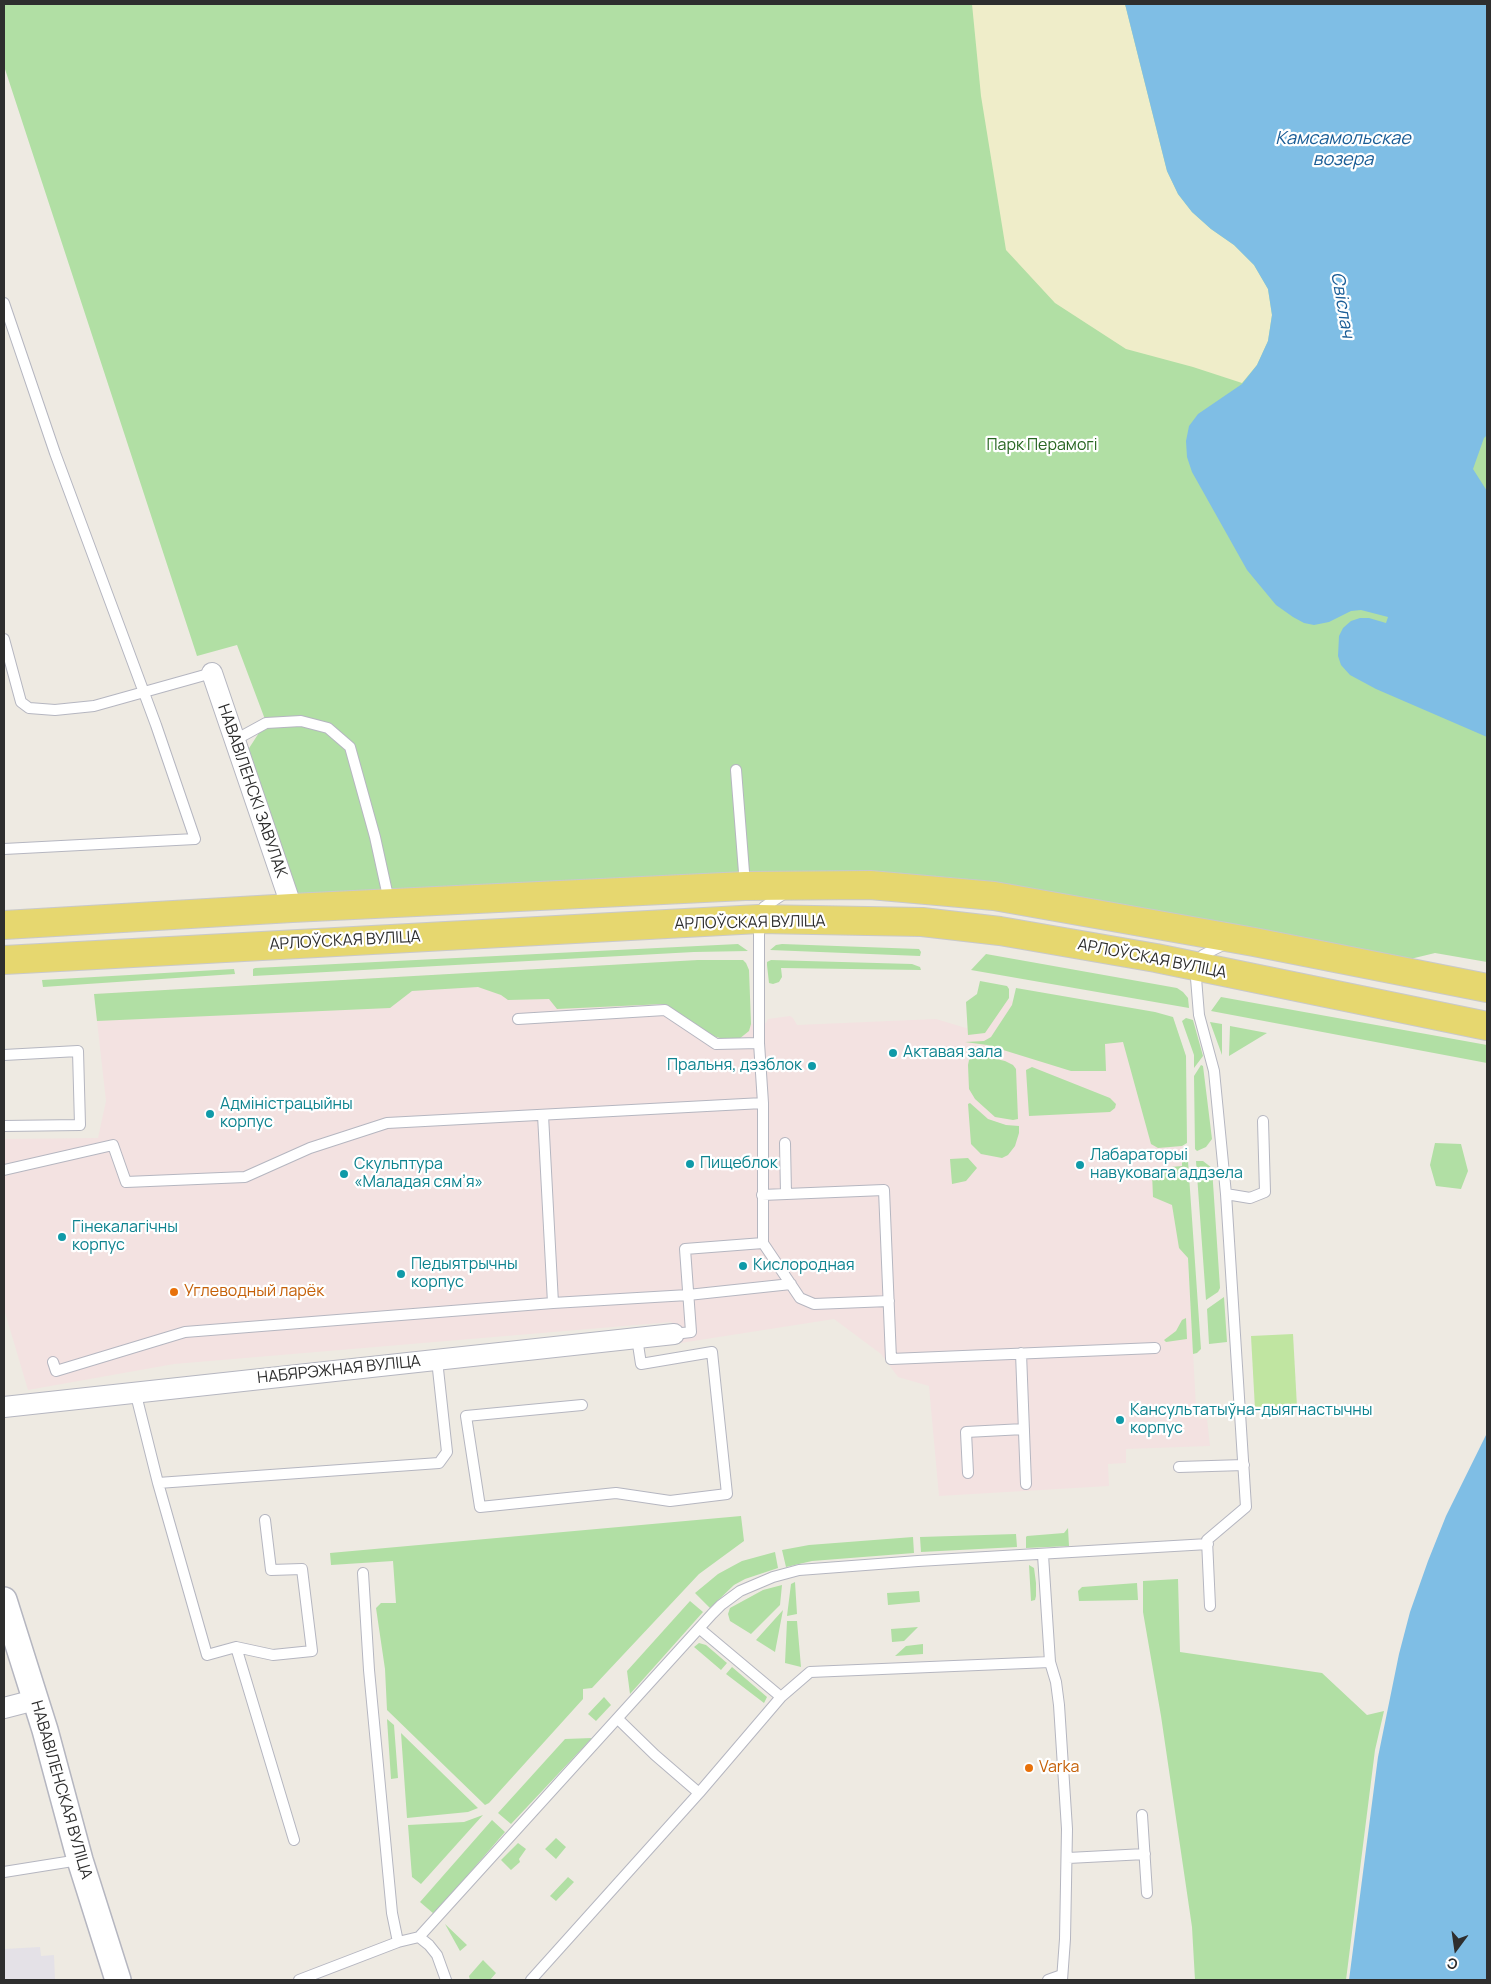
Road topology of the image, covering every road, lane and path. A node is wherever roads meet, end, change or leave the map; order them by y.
1 (4, 303) edge
2 (4, 642) edge
3 (212, 673) joint
4 (144, 693) junction
5 (235, 740) junction
6 (736, 770) dead end
7 (4, 848) edge
8 (809, 885) junction
9 (745, 886) junction
10 (390, 903) junction
11 (292, 908) junction
12 (760, 919) junction
13 (4, 925) edge
14 (1180, 929) junction
15 (1254, 942) junction
16 (1156, 958) junction
17 (4, 960) edge
18 (1195, 966) junction
19 (1487, 988) edge
20 (518, 1019) dead end
21 (1487, 1026) edge
22 (759, 1043) junction
23 (4, 1055) edge
24 (763, 1103) junction
25 (543, 1114) junction
26 (1263, 1120) dead end
27 (4, 1126) edge
28 (784, 1143) dead end
29 (4, 1170) edge
30 (786, 1194) junction
31 (1226, 1194) junction
32 (762, 1195) junction
33 (763, 1243) junction
34 (791, 1284) junction
35 (688, 1295) junction
36 (889, 1302) junction
37 (552, 1303) junction
38 (674, 1334) joint
39 (637, 1338) junction
40 (1155, 1348) dead end
41 (1022, 1353) junction
42 (437, 1360) junction
43 (53, 1362) dead end
44 (135, 1391) junction
45 (4, 1406) edge
46 (582, 1406) dead end
47 (1024, 1429) junction
48 (1244, 1465) junction
49 (1179, 1467) dead end
50 (968, 1473) dead end
51 (158, 1483) junction
52 (1026, 1484) dead end
53 (265, 1520) dead end
54 (1208, 1544) junction
55 (1043, 1555) junction
56 (362, 1573) dead end
57 (4, 1600) edge
58 (1210, 1606) dead end
59 (700, 1629) junction
60 (236, 1646) junction
61 (1050, 1662) junction
62 (781, 1697) junction
63 (35, 1700) junction
64 (4, 1708) edge
65 (618, 1719) junction
66 (699, 1793) junction
67 (1142, 1815) dead end
68 (294, 1840) dead end
69 (1145, 1854) junction
70 (1068, 1858) junction
71 (80, 1860) junction
72 (4, 1872) edge
73 (1147, 1893) dead end
74 (419, 1938) junction
75 (398, 1942) junction
76 (1062, 1978) edge
77 (118, 1980) edge
78 (299, 1980) edge
79 (446, 1980) edge
80 (531, 1980) edge
81 (1048, 1980) edge

1 - 4 lane
2 - 4 lane
3 - 4 lane
3 - 5 street, НАВАВІЛЕНСКІ ЗАВУЛАК
4 - 7 lane
5 - 10 lane
5 - 11 street, НАВАВІЛЕНСКІ ЗАВУЛАК
6 - 9 lane
8 - 9 main road, АРЛОЎСКАЯ ВУЛІЦА
8 - 12 lane
8 - 14 main road, АРЛОЎСКАЯ ВУЛІЦА
9 - 10 main road, АРЛОЎСКАЯ ВУЛІЦА
10 - 11 main road, АРЛОЎСКАЯ ВУЛІЦА
11 - 13 main road, АРЛОЎСКАЯ ВУЛІЦА
12 - 16 main road, АРЛОЎСКАЯ ВУЛІЦА
12 - 17 main road, АРЛОЎСКАЯ ВУЛІЦА
12 - 22 lane
14 - 15 main road, АРЛОЎСКАЯ ВУЛІЦА
14 - 16 main road
15 - 18 lane
15 - 19 main road, АРЛОЎСКАЯ ВУЛІЦА
16 - 18 main road, АРЛОЎСКАЯ ВУЛІЦА
18 - 21 main road, АРЛОЎСКАЯ ВУЛІЦА
18 - 31 lane
20 - 22 lane
22 - 24 lane
23 - 27 lane
24 - 25 lane
24 - 32 lane
25 - 29 lane
25 - 37 lane
26 - 31 lane
28 - 30 lane
30 - 32 lane
30 - 36 lane
31 - 48 lane
32 - 33 lane
33 - 34 lane
33 - 35 lane
34 - 35 lane
34 - 36 lane
35 - 37 lane
35 - 38 lane
36 - 41 lane
37 - 43 lane
38 - 39 street, НАБЯРЭЖНАЯ ВУЛІЦА
39 - 42 street, НАБЯРЭЖНАЯ ВУЛІЦА
39 - 46 lane
40 - 41 lane
41 - 47 lane
42 - 44 street, НАБЯРЭЖНАЯ ВУЛІЦА
42 - 51 lane
44 - 45 street, НАБЯРЭЖНАЯ ВУЛІЦА
44 - 51 lane
47 - 50 lane
47 - 52 lane
48 - 49 lane
48 - 54 lane
51 - 60 lane
53 - 60 lane
54 - 55 lane
54 - 58 lane
55 - 59 lane
55 - 61 lane
56 - 75 lane
57 - 63 street, НАВАВІЛЕНСКАЯ ВУЛІЦА
59 - 62 lane
59 - 65 lane
60 - 68 lane
61 - 62 lane
61 - 70 lane
62 - 66 lane
63 - 64 street
63 - 71 street, НАВАВІЛЕНСКАЯ ВУЛІЦА
65 - 66 lane
65 - 74 lane
66 - 80 lane
67 - 69 lane
69 - 70 lane
69 - 73 lane
70 - 76 lane
71 - 72 lane
71 - 77 street, НАВАВІЛЕНСКАЯ ВУЛІЦА
74 - 75 lane
74 - 79 lane
75 - 78 lane
76 - 81 lane

